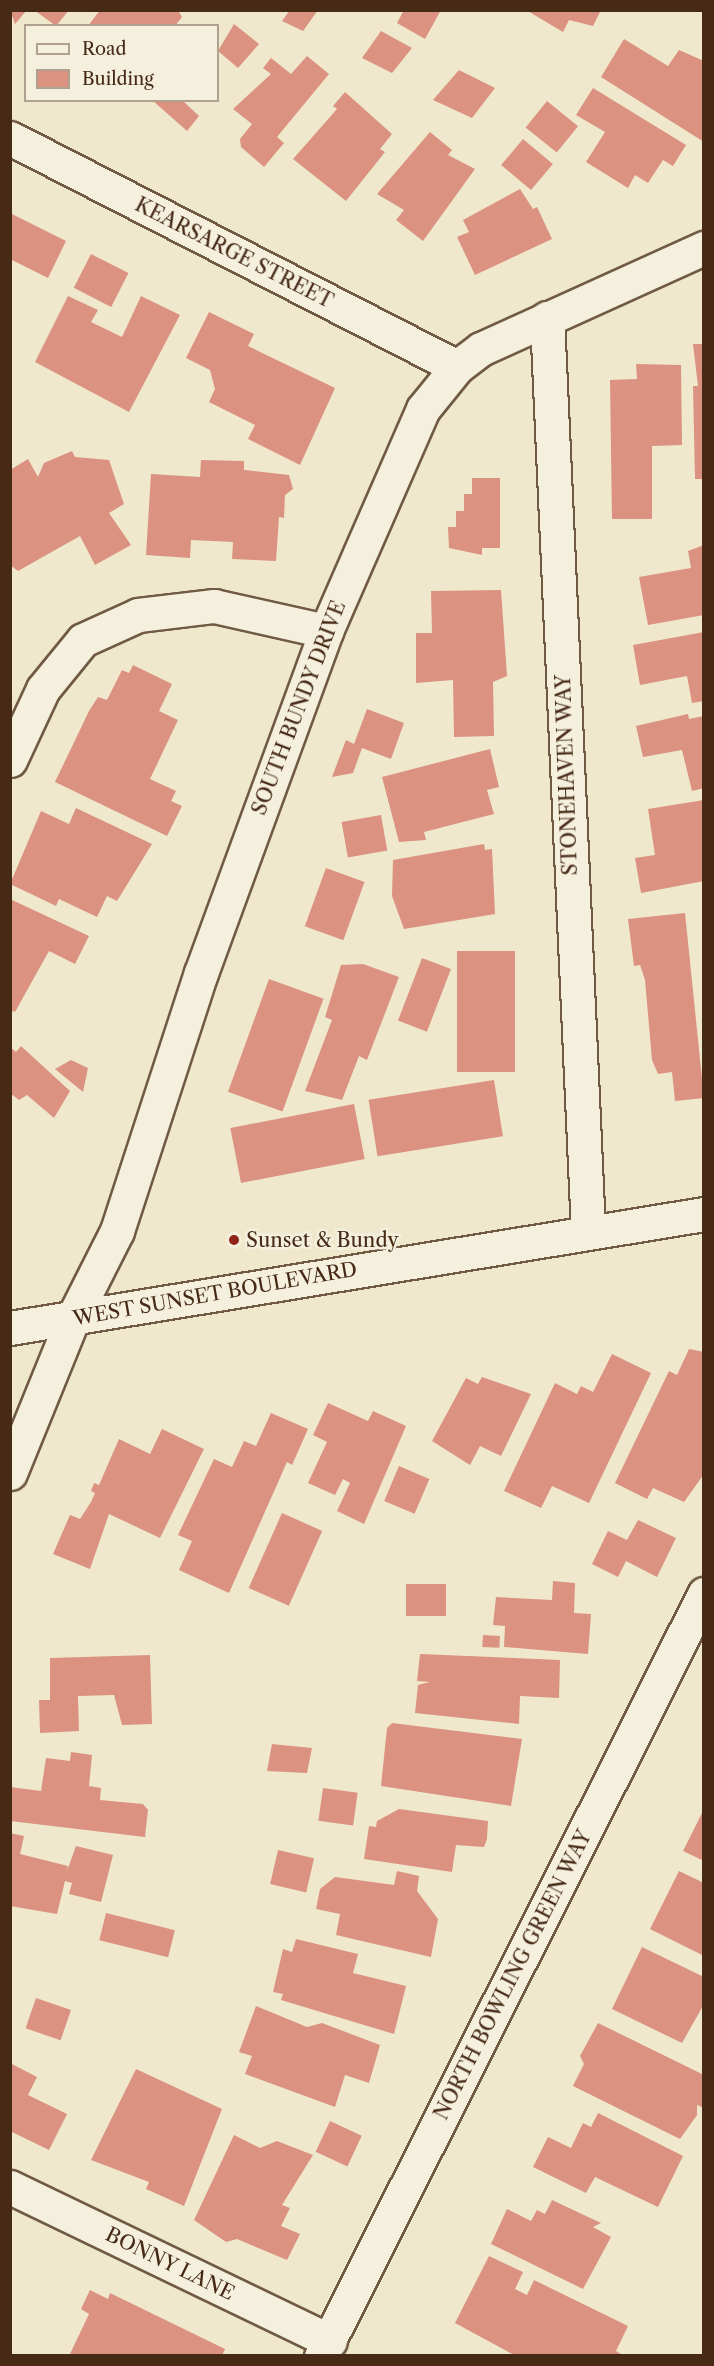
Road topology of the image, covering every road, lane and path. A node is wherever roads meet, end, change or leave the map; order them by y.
1 (10, 138) edge
2 (704, 248) edge
3 (547, 318) junction
4 (457, 367) junction
5 (326, 631) junction
6 (10, 760) edge
7 (704, 1214) edge
8 (588, 1232) junction
9 (73, 1318) junction
10 (10, 1328) edge
11 (10, 1473) edge
12 (704, 1594) edge
13 (10, 2187) edge
14 (325, 2348) edge

1 - 4 street, KEARSARGE STREET
2 - 3 street, SOUTH BUNDY DRIVE
3 - 4 street, SOUTH BUNDY DRIVE
3 - 8 street, STONEHAVEN WAY
4 - 5 street, SOUTH BUNDY DRIVE
5 - 6 street
5 - 9 street, SOUTH BUNDY DRIVE
7 - 8 street, WEST SUNSET BOULEVARD
8 - 9 street, WEST SUNSET BOULEVARD
9 - 10 street, WEST SUNSET BOULEVARD
9 - 11 street, SOUTH BUNDY DRIVE
12 - 14 street, NORTH BOWLING GREEN WAY
13 - 14 street, BONNY LANE

